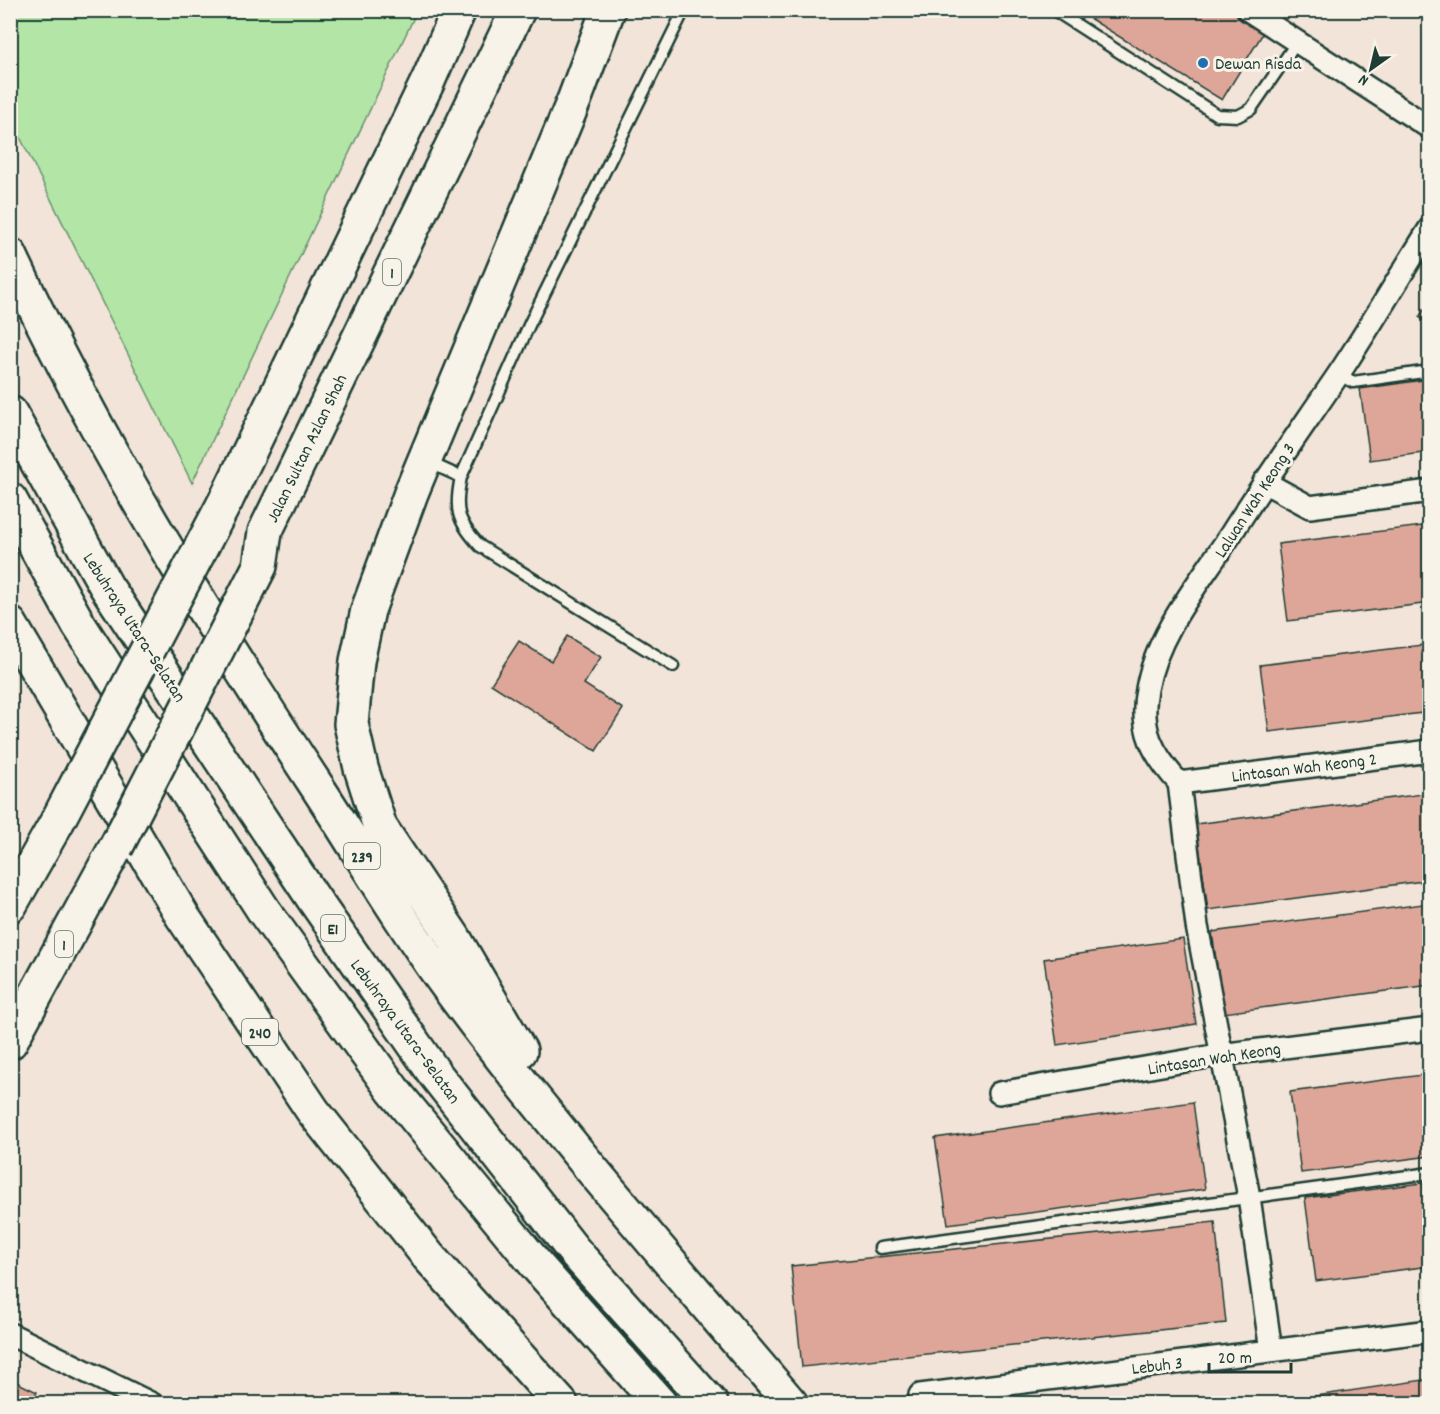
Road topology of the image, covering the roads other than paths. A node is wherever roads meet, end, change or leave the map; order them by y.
1 (459, 10) edge
2 (518, 10) edge
3 (608, 10) edge
4 (684, 10) edge
5 (1054, 10) edge
6 (1248, 10) edge
7 (1297, 42) junction
8 (1430, 128) edge
9 (1430, 228) edge
10 (10, 255) edge
11 (1430, 371) edge
12 (1338, 374) junction
13 (10, 413) edge
14 (424, 460) junction
15 (461, 477) junction
16 (1264, 482) junction
17 (1430, 491) edge
18 (10, 501) edge
19 (10, 624) edge
20 (673, 666) dead end
21 (1430, 751) edge
22 (1179, 783) junction
23 (108, 841) junction
24 (14, 895) edge
25 (10, 997) edge
26 (1430, 1029) edge
27 (10, 1042) edge
28 (1220, 1056) junction
29 (999, 1093) dead end
30 (588, 1164) junction
31 (1430, 1173) edge
32 (1249, 1197) junction
33 (880, 1248) dead end
34 (1430, 1331) edge
35 (10, 1334) edge
36 (1271, 1351) junction
37 (920, 1395) dead end
38 (152, 1404) edge
39 (561, 1404) edge
40 (660, 1404) edge
41 (711, 1404) edge
42 (791, 1404) edge

1 - 24 main road, bridge
2 - 23 main road, Jalan Sultan Azlan Shah / 1, bridge
3 - 14 main road
4 - 15 lane
5 - 7 lane
6 - 7 street
7 - 8 street
9 - 12 street, Laluan Wah Keong 3
10 - 30 main road, 239
11 - 12 lane
12 - 16 street, Laluan Wah Keong 3
13 - 41 main road, Lebuhraya Utara–Selatan / E1
14 - 15 lane
14 - 30 main road
15 - 20 lane
16 - 17 street
16 - 22 street, Laluan Wah Keong 3
18 - 40 main road
19 - 39 main road, 240
21 - 22 street, Lintasan Wah Keong 2
22 - 28 street
23 - 25 main road
23 - 27 main road, Jalan Sultan Azlan Shah / 1
26 - 28 street, Lintasan Wah Keong
28 - 29 street, Lintasan Wah Keong
28 - 32 street
30 - 42 main road, 239
31 - 32 lane
32 - 33 lane
32 - 36 street
34 - 36 street, Lebuh 3
35 - 38 street
36 - 37 street, Lebuh 3

